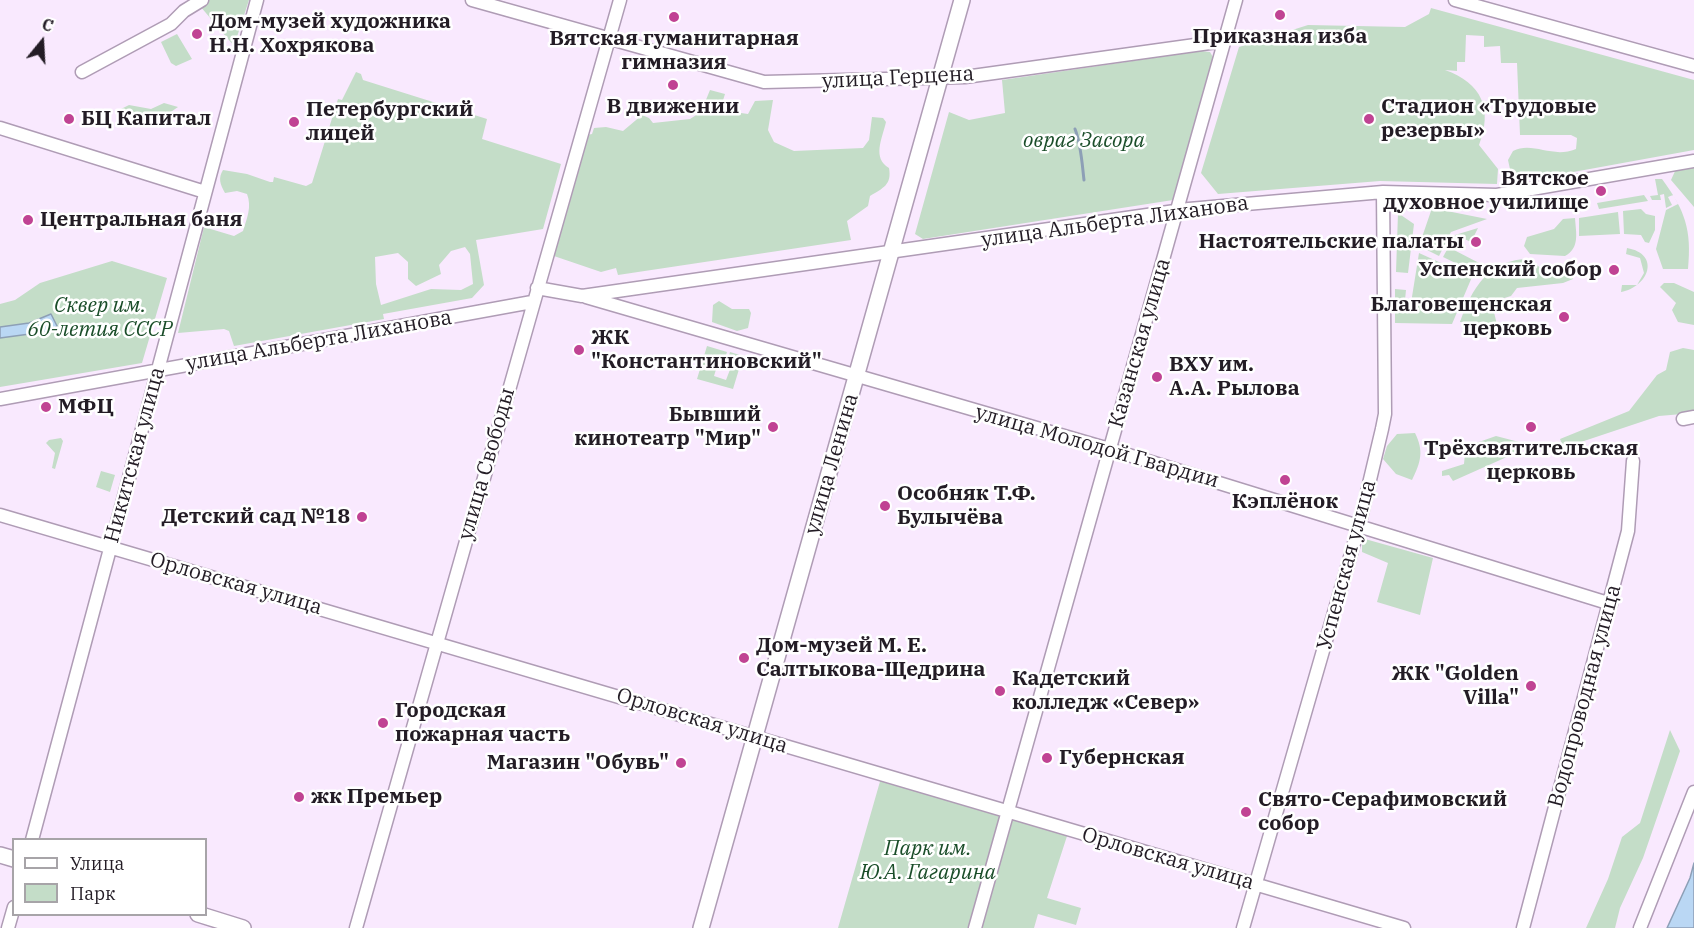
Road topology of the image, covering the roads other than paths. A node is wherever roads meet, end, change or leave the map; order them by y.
1 (202, 0) edge
2 (257, 0) edge
3 (472, 0) edge
4 (620, 0) edge
5 (962, 0) edge
6 (1236, 0) edge
7 (1455, 0) edge
8 (609, 39) junction
9 (1224, 40) junction
10 (1694, 66) edge
11 (82, 72) dead end
12 (940, 78) junction
13 (0, 128) edge
14 (1694, 160) edge
15 (205, 192) junction
16 (1383, 192) junction
17 (1178, 211) junction
18 (892, 254) junction
19 (537, 288) junction
20 (582, 296) junction
21 (532, 302) junction
22 (157, 371) junction
23 (857, 377) junction
24 (0, 399) edge
25 (1109, 449) junction
26 (1633, 461) dead end
27 (0, 515) edge
28 (1359, 526) junction
29 (111, 548) junction
30 (1611, 604) junction
31 (437, 642) junction
32 (755, 737) junction
33 (1694, 792) edge
34 (1008, 811) junction
35 (33, 838) edge
36 (1256, 885) junction
37 (201, 916) edge
38 (243, 928) edge
39 (356, 928) edge
40 (701, 928) edge
41 (975, 928) edge
42 (1243, 928) edge
43 (1404, 928) edge
44 (1523, 928) edge
45 (1640, 928) edge

1 - 11 street
2 - 15 street, Никитская улица
3 - 8 street, улица Герцена
4 - 8 street, улица Свободы
5 - 12 main road, улица Ленина
6 - 9 street, Казанская улица
7 - 10 street
8 - 12 street, улица Герцена
8 - 19 street, улица Свободы
9 - 12 street, улица Герцена
9 - 17 street, Казанская улица
12 - 18 main road, улица Ленина
13 - 15 street
14 - 16 street, улица Альберта Лиханова
15 - 22 street, Никитская улица
16 - 17 street, улица Альберта Лиханова
16 - 28 street, Успенская улица
17 - 18 street, улица Альберта Лиханова
17 - 25 street, Казанская улица
18 - 20 street, улица Альберта Лиханова
18 - 23 main road, улица Ленина
19 - 20 street, улица Альберта Лиханова
19 - 21 street, улица Свободы
20 - 23 street, улица Молодой Гвардии
21 - 22 street, улица Альберта Лиханова
21 - 31 street, улица Свободы
22 - 24 street, улица Альберта Лиханова
22 - 29 street, Никитская улица
23 - 25 street, улица Молодой Гвардии
23 - 32 main road, улица Ленина
25 - 28 street, улица Молодой Гвардии
25 - 34 street, Казанская улица
26 - 30 street, Водопроводная улица
27 - 29 street, Орловская улица
28 - 30 street, улица Молодой Гвардии
28 - 36 street, Успенская улица
29 - 31 street, Орловская улица
29 - 35 street, Никитская улица
30 - 44 street, Водопроводная улица
31 - 32 street, Орловская улица
31 - 39 street, улица Свободы
32 - 34 street, Орловская улица
32 - 40 main road, улица Ленина
33 - 45 street
34 - 36 street, Орловская улица
34 - 41 street, Казанская улица
36 - 42 street, Успенская улица
36 - 43 street, Орловская улица
37 - 38 main road

